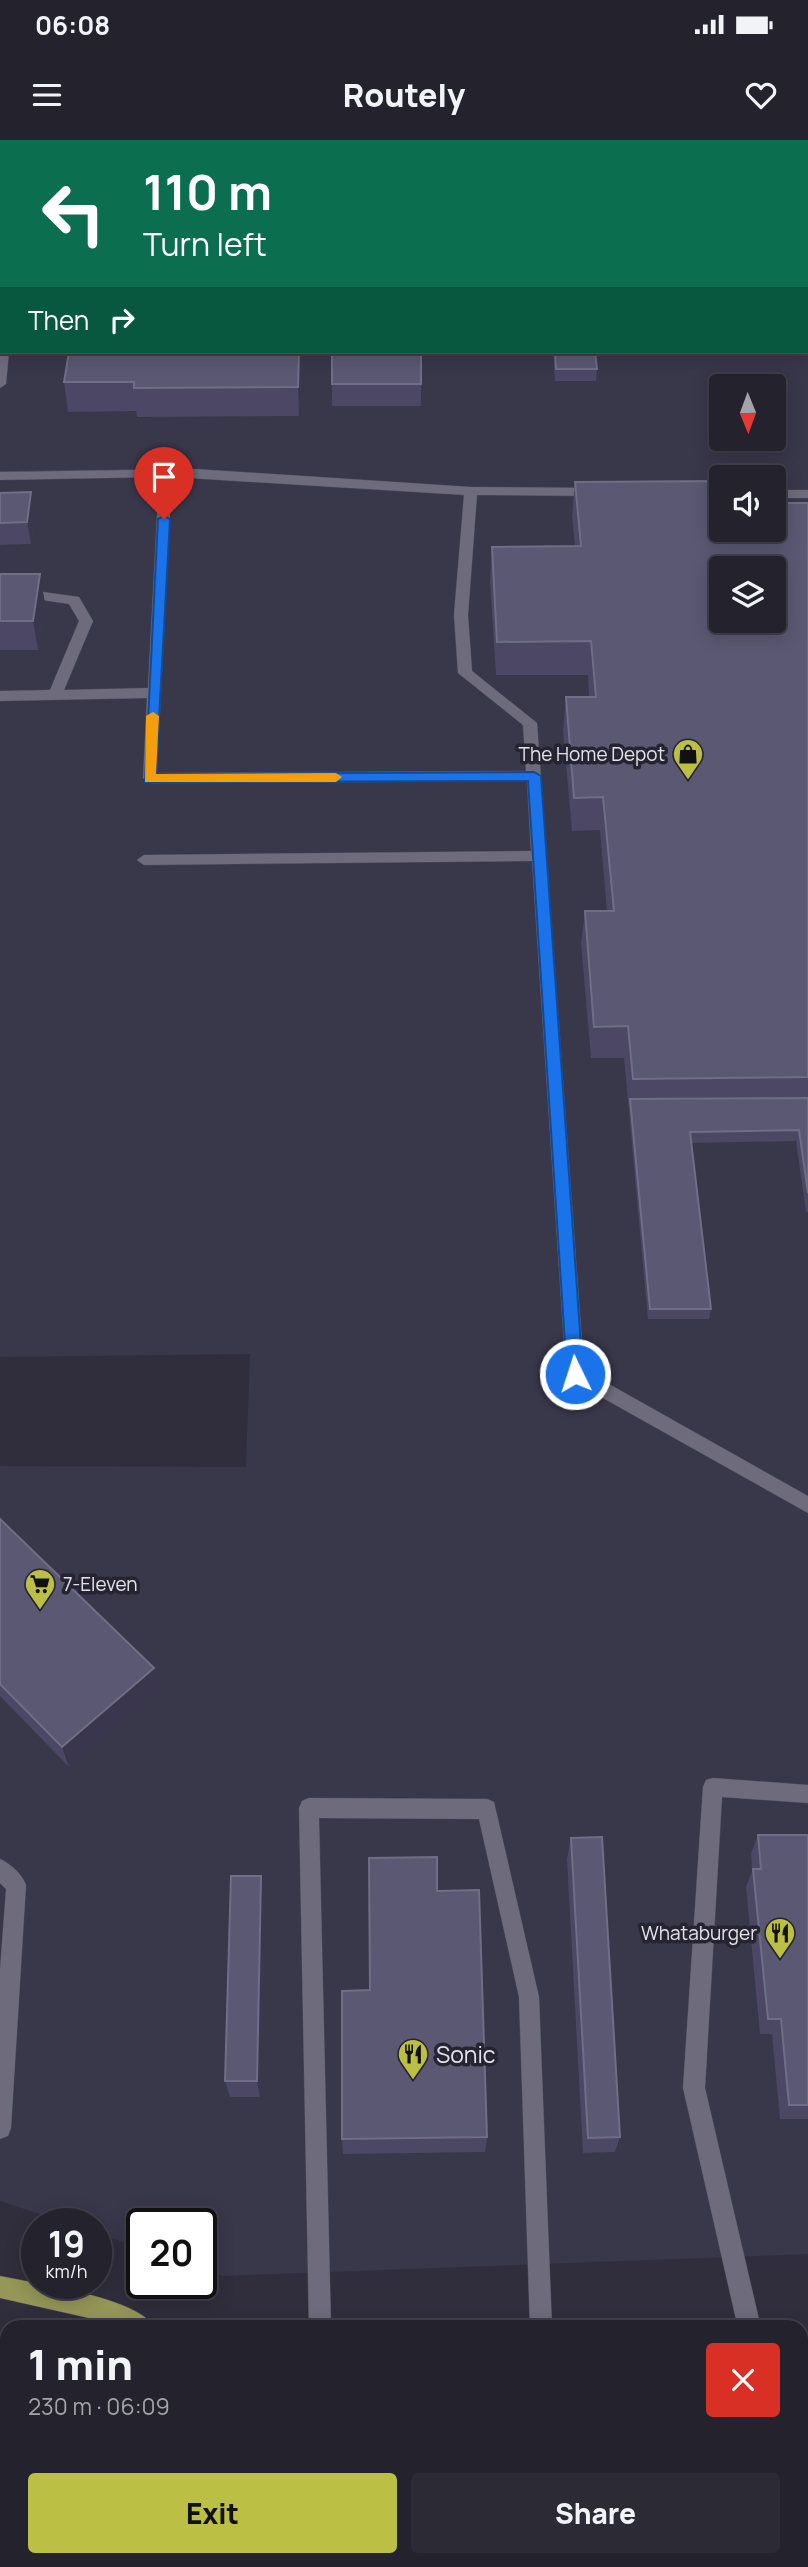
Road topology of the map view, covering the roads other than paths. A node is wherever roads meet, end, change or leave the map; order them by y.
1 (3, 354) edge
2 (0, 384) edge
3 (166, 474) junction
4 (0, 476) edge
5 (471, 491) junction
6 (610, 492) edge
7 (786, 494) edge
8 (808, 494) edge
9 (0, 594) edge
10 (154, 693) junction
11 (55, 695) junction
12 (0, 696) edge
13 (534, 776) junction
14 (540, 856) junction
15 (144, 860) dead end
16 (808, 1505) edge
17 (808, 1794) edge
18 (0, 1869) edge
19 (3, 2039) edge
20 (0, 2128) edge
21 (0, 2287) edge
22 (128, 2320) edge
23 (320, 2320) edge
24 (541, 2320) edge
25 (748, 2320) edge
26 (160, 2567) edge
27 (187, 2567) edge

1 - 2 lane
3 - 4 lane
3 - 5 lane
3 - 10 lane
5 - 6 lane
5 - 13 lane
7 - 8 lane
9 - 11 lane
10 - 11 lane
10 - 13 lane
11 - 12 lane
13 - 14 lane
14 - 15 lane
14 - 16 lane
17 - 25 lane
18 - 19 lane
19 - 20 lane
21 - 22 main road
23 - 24 lane
26 - 27 lane

